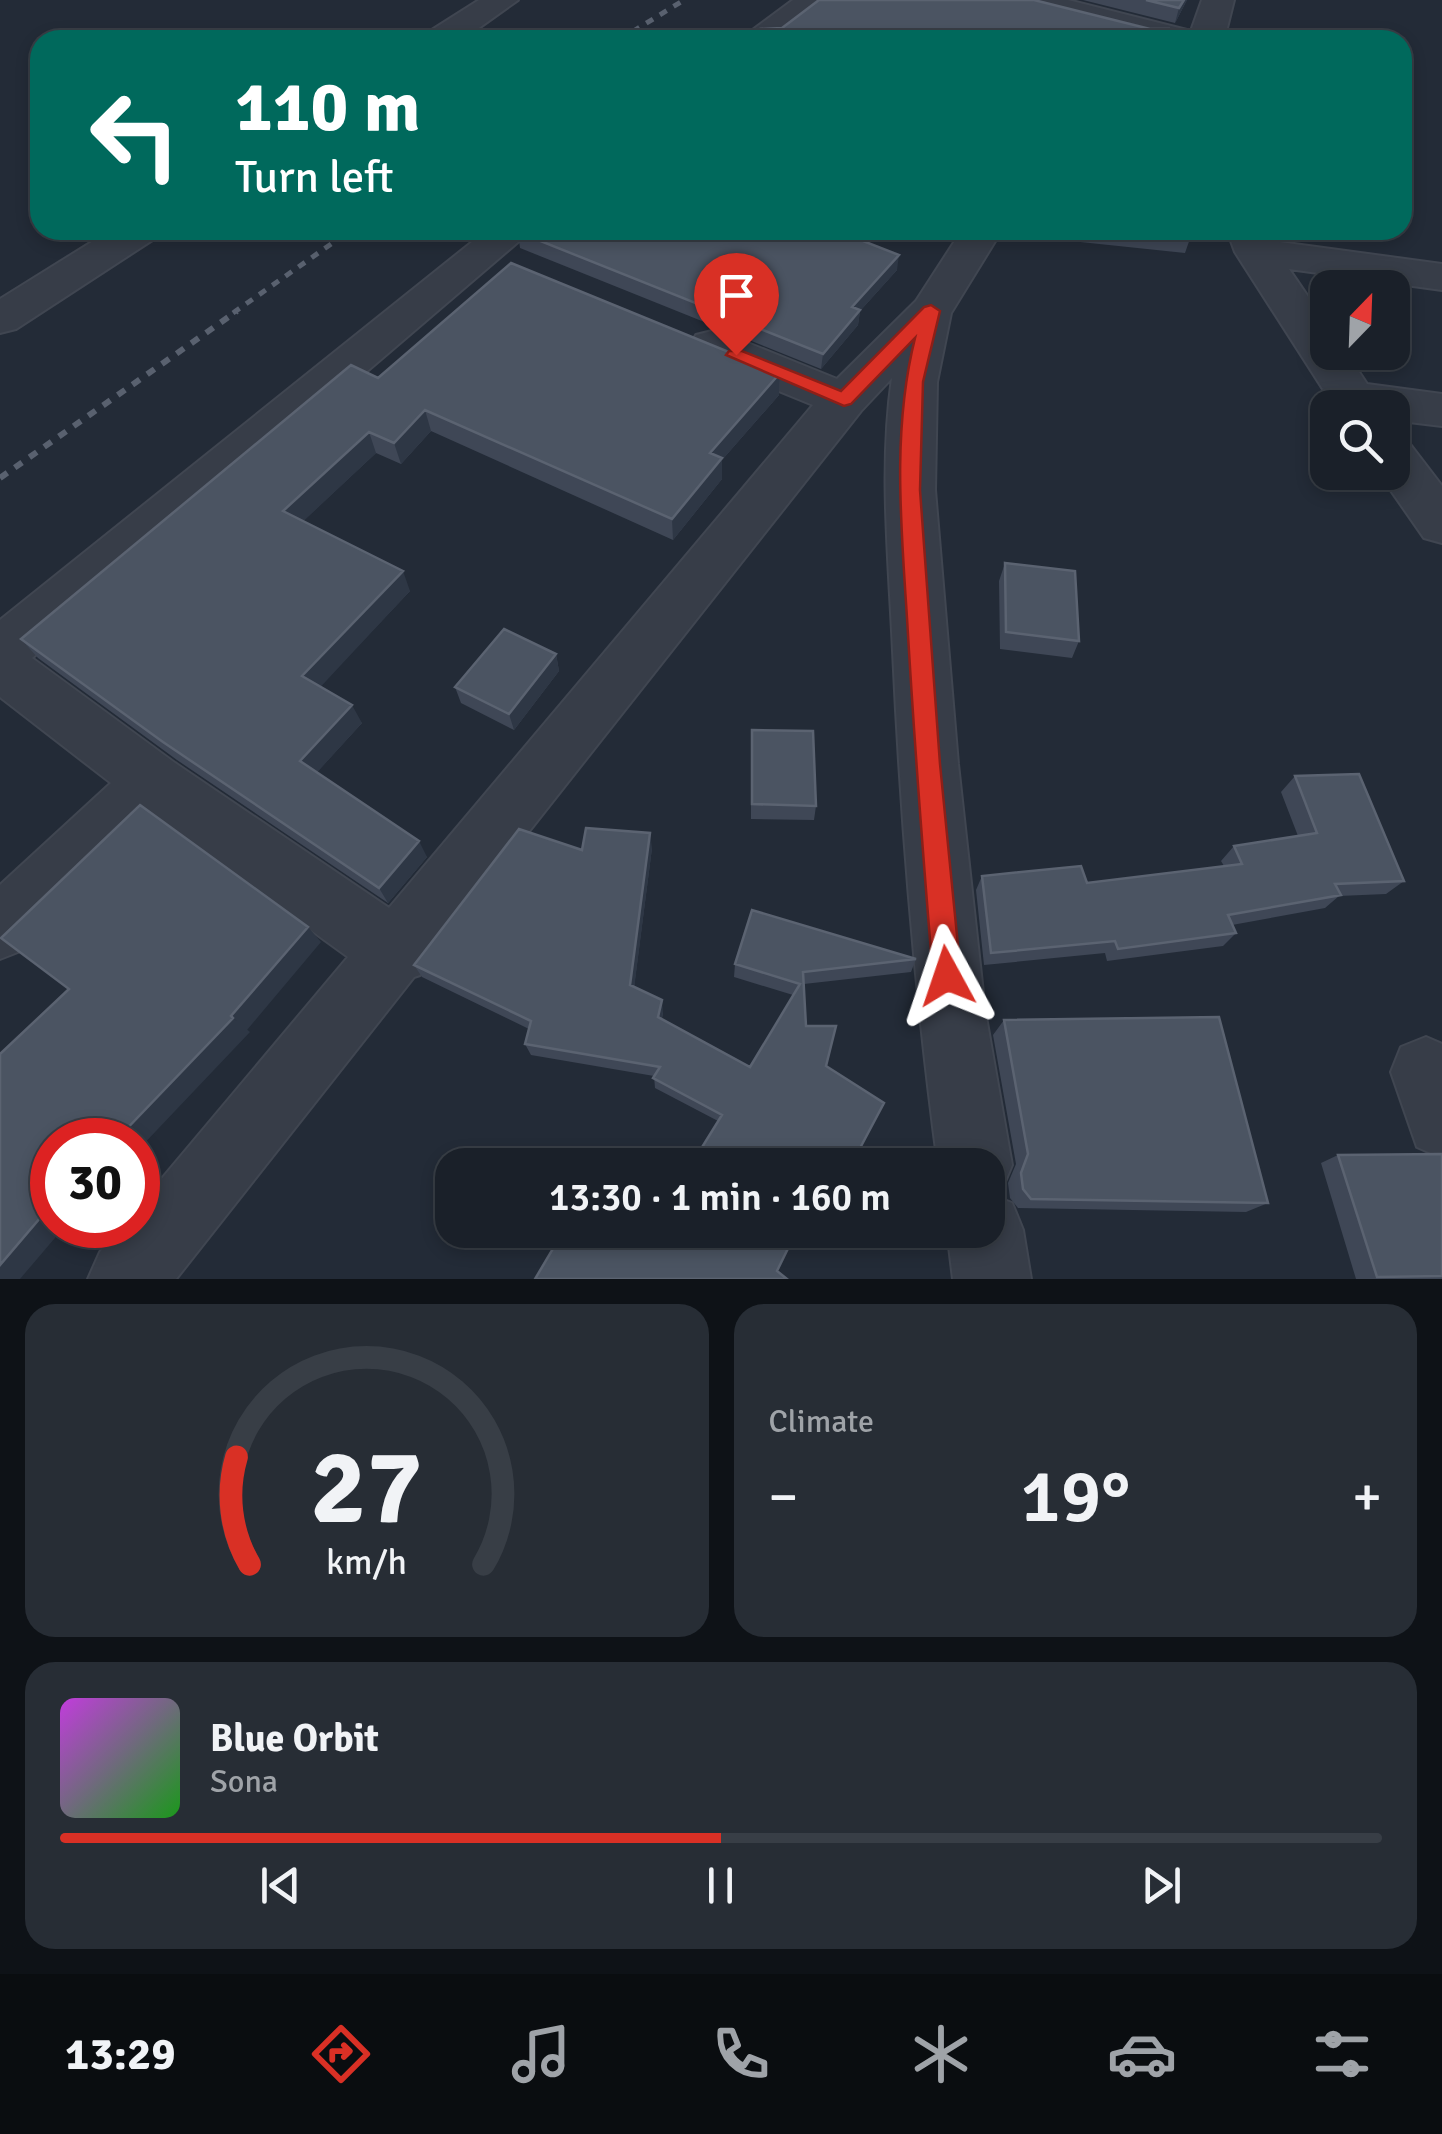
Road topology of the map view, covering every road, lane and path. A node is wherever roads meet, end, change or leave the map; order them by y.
1 (502, 0) edge
2 (816, 0) edge
3 (1028, 0) edge
4 (1218, 0) edge
5 (455, 30) edge
6 (771, 30) edge
7 (1105, 30) edge
8 (1208, 30) edge
9 (124, 240) edge
10 (976, 240) edge
11 (1251, 241) edge
12 (505, 250) edge
13 (1442, 277) edge
14 (931, 311) junction
15 (0, 319) edge
16 (682, 333) edge
17 (1348, 390) edge
18 (844, 400) junction
19 (1410, 407) edge
20 (1442, 410) edge
21 (1410, 480) edge
22 (1442, 524) edge
23 (0, 652) edge
24 (0, 665) edge
25 (154, 782) junction
26 (0, 928) edge
27 (398, 952) junction
28 (971, 1148) edge
29 (987, 1248) edge
30 (126, 1279) edge
31 (992, 1279) edge

1 - 5 street
2 - 6 street
3 - 7 street
4 - 8 street
9 - 15 street
10 - 14 street
11 - 13 street
11 - 17 street
12 - 23 street
14 - 18 street
14 - 28 street
16 - 18 street
18 - 27 street
19 - 20 street
21 - 22 street
24 - 25 street
25 - 26 street
25 - 27 street
27 - 30 street
29 - 31 street

